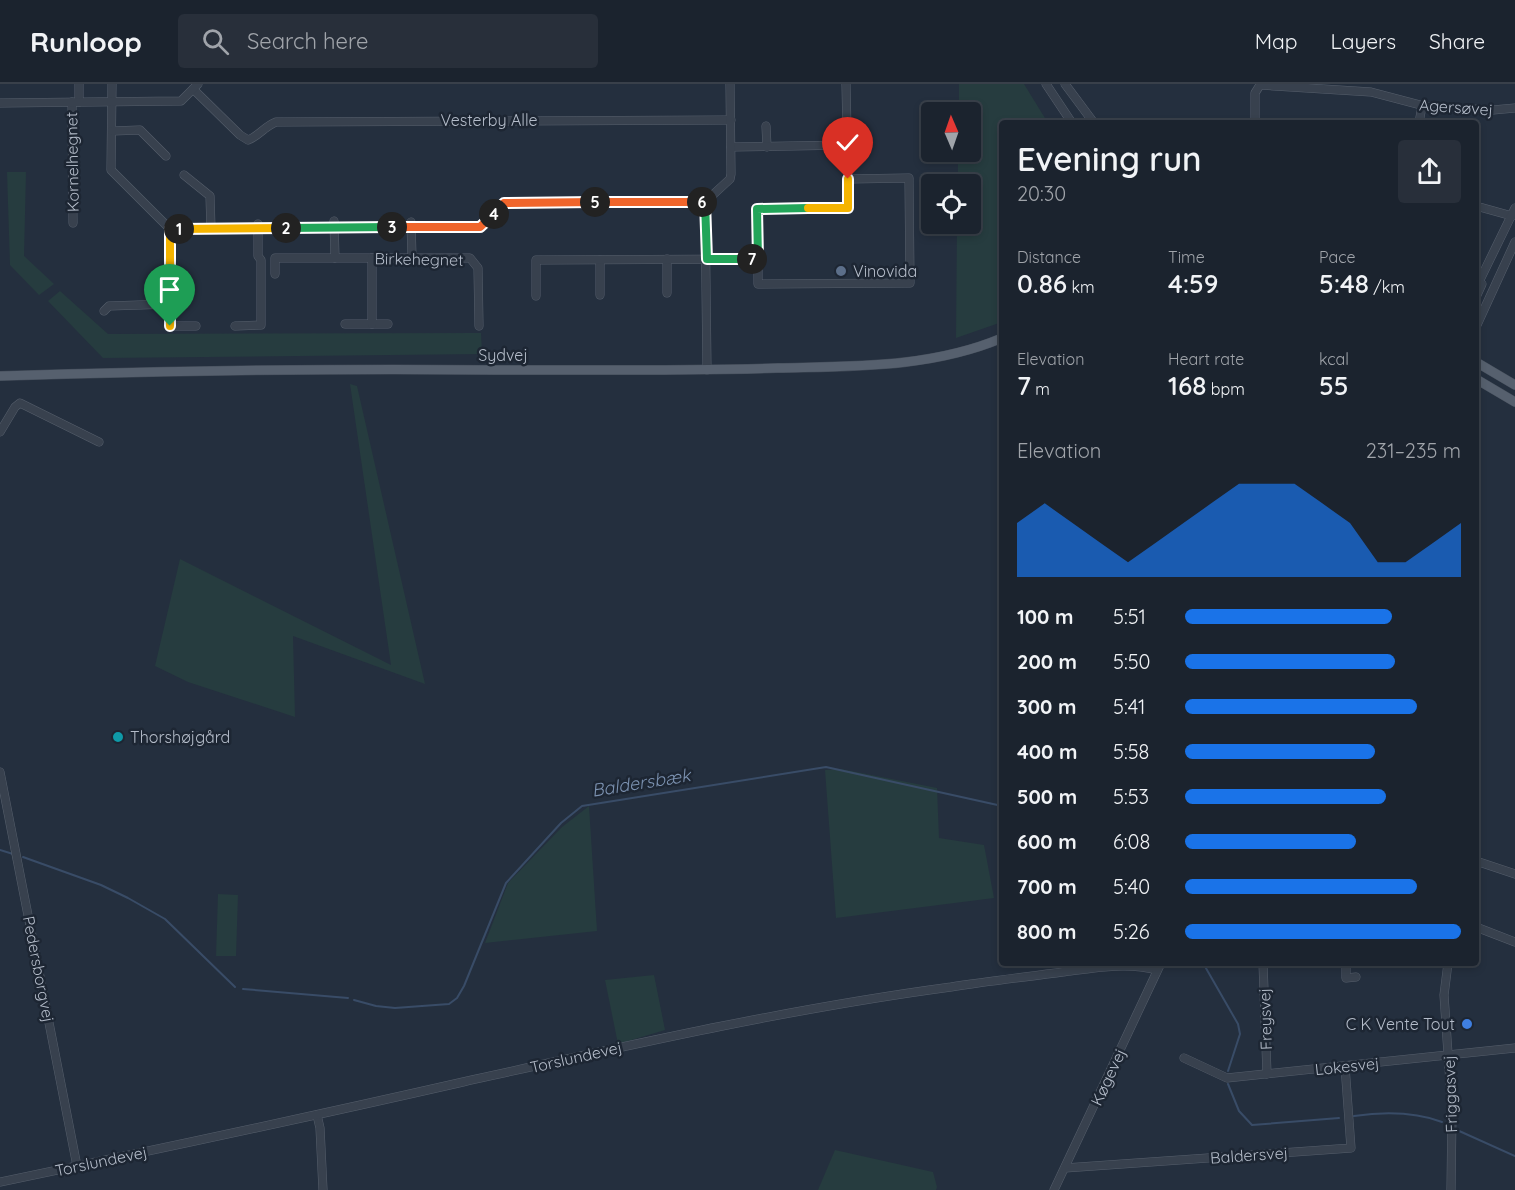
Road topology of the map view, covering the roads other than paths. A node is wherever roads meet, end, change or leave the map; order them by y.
1 (79, 84) edge
2 (112, 84) edge
3 (730, 84) edge
4 (846, 84) edge
5 (1046, 84) edge
6 (1065, 84) edge
7 (196, 86) edge
8 (75, 102) junction
9 (112, 102) junction
10 (0, 103) edge
11 (1422, 106) junction
12 (1515, 108) edge
13 (731, 120) junction
14 (1070, 120) edge
15 (1092, 120) edge
16 (1255, 120) edge
17 (1420, 120) edge
18 (766, 126) dead end
19 (112, 131) junction
20 (847, 145) junction
21 (731, 147) junction
22 (766, 147) junction
23 (166, 156) dead end
24 (184, 175) dead end
25 (848, 179) junction
26 (705, 202) junction
27 (1479, 206) edge
28 (1513, 212) edge
29 (73, 223) dead end
30 (334, 225) junction
31 (411, 225) junction
32 (258, 226) junction
33 (170, 229) junction
34 (211, 229) junction
35 (1515, 242) edge
36 (1498, 247) junction
37 (411, 257) junction
38 (335, 258) junction
39 (372, 258) junction
40 (667, 259) junction
41 (707, 259) junction
42 (758, 259) junction
43 (600, 260) junction
44 (275, 274) dead end
45 (1479, 282) edge
46 (1479, 290) edge
47 (667, 293) dead end
48 (536, 296) dead end
49 (600, 296) dead end
50 (170, 304) junction
51 (104, 311) dead end
52 (1479, 320) edge
53 (345, 324) dead end
54 (372, 324) junction
55 (388, 324) dead end
56 (196, 326) dead end
57 (235, 326) dead end
58 (479, 326) dead end
59 (999, 339) edge
60 (1479, 364) edge
61 (707, 370) junction
62 (0, 376) edge
63 (1479, 381) edge
64 (1515, 386) edge
65 (1515, 402) edge
66 (0, 432) edge
67 (99, 442) dead end
68 (0, 772) edge
69 (1479, 862) edge
70 (1515, 874) edge
71 (1479, 928) edge
72 (1515, 942) edge
73 (1263, 966) edge
74 (1346, 966) edge
75 (1448, 966) edge
76 (1159, 967) edge
77 (1356, 977) dead end
78 (1515, 1048) edge
79 (1448, 1055) junction
80 (1184, 1058) dead end
81 (1345, 1066) junction
82 (1267, 1074) junction
83 (317, 1115) junction
84 (77, 1166) junction
85 (1065, 1168) junction
86 (0, 1182) edge
87 (323, 1190) edge
88 (1054, 1190) edge
89 (1451, 1190) edge

1 - 8 street, Kornelhegnet
2 - 9 street
3 - 13 street
4 - 20 street
5 - 14 street
6 - 15 street
7 - 9 street
7 - 13 street, Vesterby Alle
8 - 9 street
8 - 10 street
8 - 29 street, Kornelhegnet
9 - 19 street
11 - 12 street, Agersøvej
11 - 16 street, Agersøvej
11 - 17 street
13 - 21 street
18 - 22 street
19 - 23 street
19 - 33 street
20 - 22 street
20 - 25 street
21 - 22 street
21 - 26 street
24 - 34 street
25 - 42 street
25 - 42 street
26 - 31 street
26 - 41 street
27 - 28 street
28 - 36 street
30 - 31 street
30 - 32 street
30 - 38 street
31 - 37 street
32 - 34 street
32 - 57 street
33 - 34 street
33 - 50 street
35 - 52 street
36 - 45 street
36 - 46 street
37 - 39 street, Birkehegnet
37 - 58 street, Birkehegnet
38 - 39 street, Birkehegnet
38 - 44 street, Birkehegnet
39 - 54 street
40 - 41 street
40 - 43 street
40 - 47 street
41 - 42 street
41 - 61 street
43 - 48 street
43 - 49 street
50 - 51 street
50 - 56 street
53 - 54 street
54 - 55 street
59 - 61 main road, Sydvej
60 - 64 main road
61 - 62 main road, Sydvej
63 - 65 main road
66 - 67 street
68 - 84 street, Pedersborgvej
69 - 70 street
71 - 72 street
73 - 82 street, Freysvej
74 - 77 street
75 - 79 street, Friggasvej
76 - 83 street, Torslundevej
76 - 85 street, Køgevej
78 - 79 street, Lokesvej
79 - 81 street, Lokesvej
79 - 89 street, Friggasvej
80 - 82 street, Lokesvej
81 - 82 street, Lokesvej
81 - 85 street, Baldersvej
83 - 84 street, Torslundevej
83 - 87 street
84 - 86 street, Torslundevej
85 - 88 street, Køgevej

